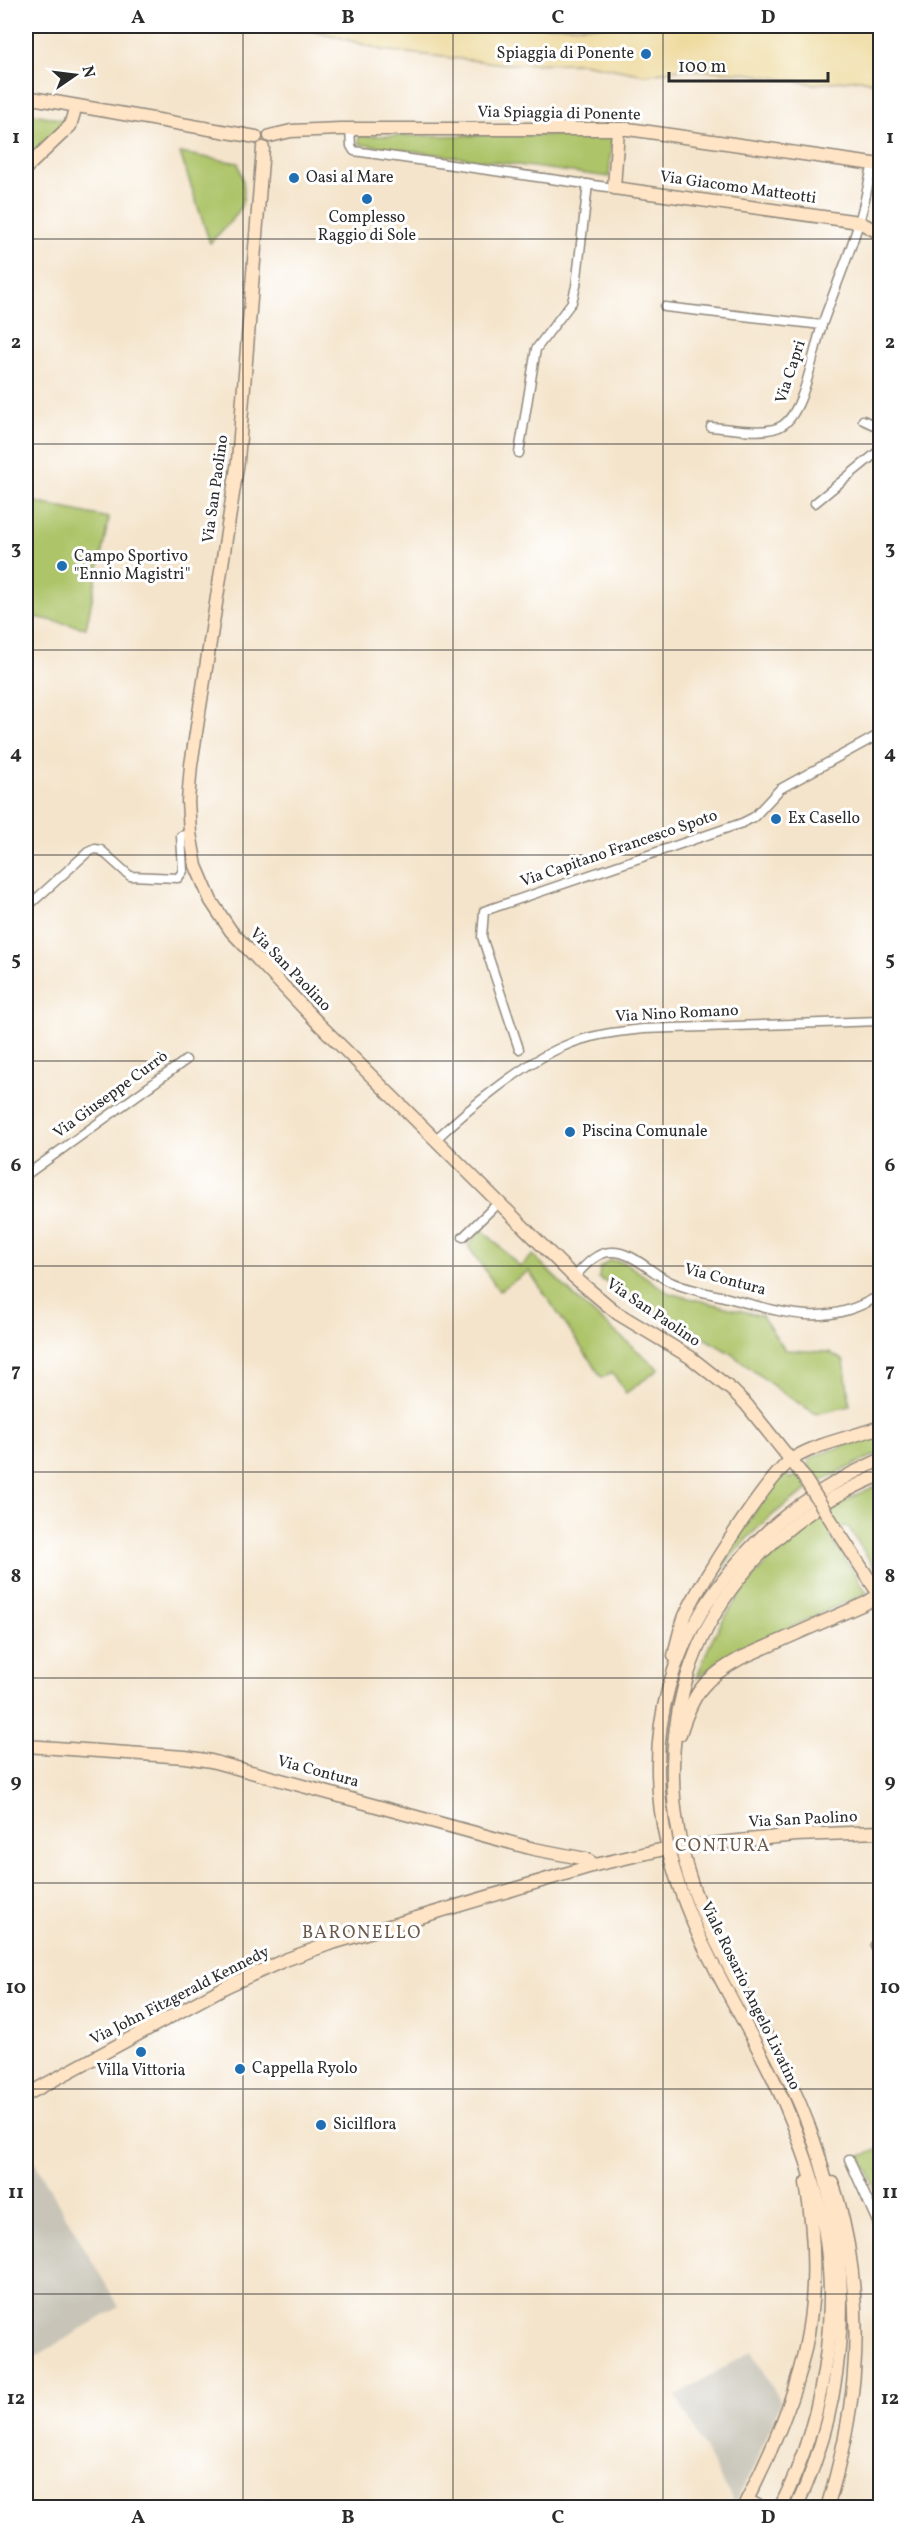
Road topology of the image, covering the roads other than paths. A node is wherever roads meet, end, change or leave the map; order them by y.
1 (26, 97) edge
2 (76, 106) junction
3 (350, 129) junction
4 (618, 129) junction
5 (260, 142) junction
6 (877, 164) edge
7 (26, 168) edge
8 (588, 184) junction
9 (614, 188) junction
10 (860, 222) junction
11 (880, 233) edge
12 (665, 307) dead end
13 (822, 325) junction
14 (863, 420) dead end
15 (711, 427) dead end
16 (880, 428) edge
17 (880, 450) edge
18 (519, 453) dead end
19 (815, 503) dead end
20 (880, 734) edge
21 (190, 833) junction
22 (26, 908) edge
23 (880, 1021) edge
24 (519, 1049) dead end
25 (186, 1060) dead end
26 (436, 1139) junction
27 (26, 1175) edge
28 (499, 1202) junction
29 (463, 1238) dead end
30 (574, 1277) junction
31 (880, 1295) edge
32 (880, 1427) edge
33 (792, 1459) junction
34 (880, 1461) edge
35 (880, 1475) edge
36 (880, 1595) edge
37 (667, 1688) junction
38 (26, 1746) edge
39 (672, 1764) junction
40 (880, 1832) edge
41 (691, 1846) dead end
42 (660, 1850) dead end
43 (595, 1865) junction
44 (880, 1939) edge
45 (880, 1959) edge
46 (26, 2095) edge
47 (813, 2137) junction
48 (799, 2143) junction
49 (849, 2159) dead end
50 (880, 2225) edge
51 (745, 2504) edge
52 (762, 2508) edge
53 (780, 2508) edge
54 (796, 2508) edge
55 (827, 2508) edge

1 - 2 street
2 - 5 street
2 - 7 street
3 - 4 street, Via Spiaggia di Ponente
3 - 5 street, Via Spiaggia di Ponente
3 - 8 street, Via Giacomo Matteotti
4 - 6 street, Via Spiaggia di Ponente
4 - 9 street
5 - 21 street, Via San Paolino
6 - 10 street, Via Capri
8 - 9 street, Via Giacomo Matteotti
8 - 18 street
9 - 10 street, Via Giacomo Matteotti
10 - 11 street, Via Giacomo Matteotti
10 - 13 street, Via Capri
12 - 13 street, Via Capri
13 - 15 street, Via Capri
14 - 16 street
17 - 19 street
20 - 24 street, Via Capitano Francesco Spoto
21 - 22 street
21 - 26 street, Via San Paolino
23 - 26 street, Via Nino Romano
25 - 27 street, Via Giuseppe Currò
26 - 28 street, Via San Paolino
28 - 29 street
28 - 30 street, Via San Paolino
30 - 31 street, Via Contura
30 - 33 street, Via San Paolino
32 - 33 street
33 - 36 street, Via San Paolino, bridge
33 - 37 street
34 - 37 street, Viale Rosario Angelo Livatino
35 - 39 street, Viale Rosario Angelo Livatino
36 - 39 street
37 - 48 street, Viale Rosario Angelo Livatino
38 - 43 street, Via Contura
39 - 47 street, Viale Rosario Angelo Livatino
40 - 41 street, Via San Paolino
42 - 43 street
43 - 46 street, Via John Fitzgerald Kennedy
44 - 45 street
47 - 54 street, Viale Rosario Angelo Livatino
47 - 55 street
48 - 51 street
48 - 53 street, Viale Rosario Angelo Livatino
49 - 50 street
51 - 52 street

